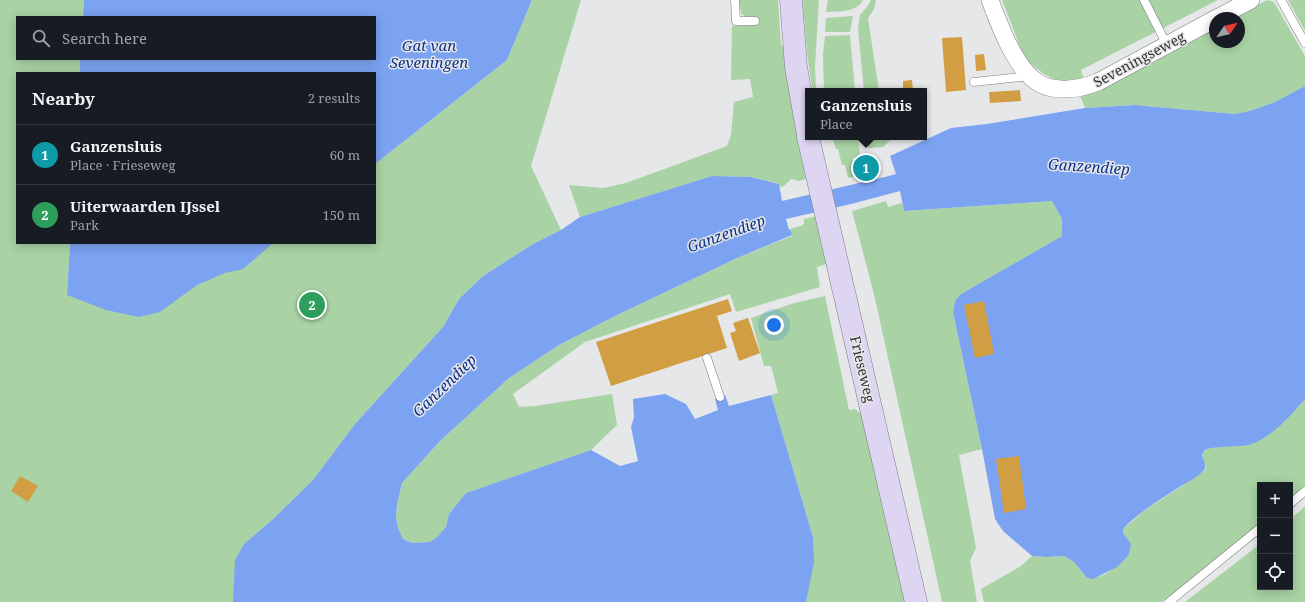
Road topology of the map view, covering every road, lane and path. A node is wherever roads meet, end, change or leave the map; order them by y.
1 (735, 0) edge
2 (791, 0) edge
3 (990, 0) edge
4 (1144, 0) edge
5 (1252, 0) edge
6 (1281, 0) edge
7 (1229, 12) edge
8 (755, 21) dead end
9 (1209, 23) edge
10 (1305, 43) edge
11 (1167, 45) junction
12 (1031, 76) junction
13 (974, 82) dead end
14 (805, 119) edge
15 (809, 140) edge
16 (706, 358) dead end
17 (720, 397) dead end
18 (1305, 491) edge
19 (1293, 501) edge
20 (1257, 530) edge
21 (916, 602) edge
22 (1169, 602) edge

1 - 8 lane
2 - 14 main road, Frieseweg
3 - 12 street, Seveningseweg
4 - 11 lane
5 - 7 street, Seveningseweg
6 - 10 lane
9 - 11 street, Seveningseweg
11 - 12 street, Seveningseweg
12 - 13 lane
15 - 21 main road, Frieseweg
16 - 17 lane
18 - 19 lane
20 - 22 lane

